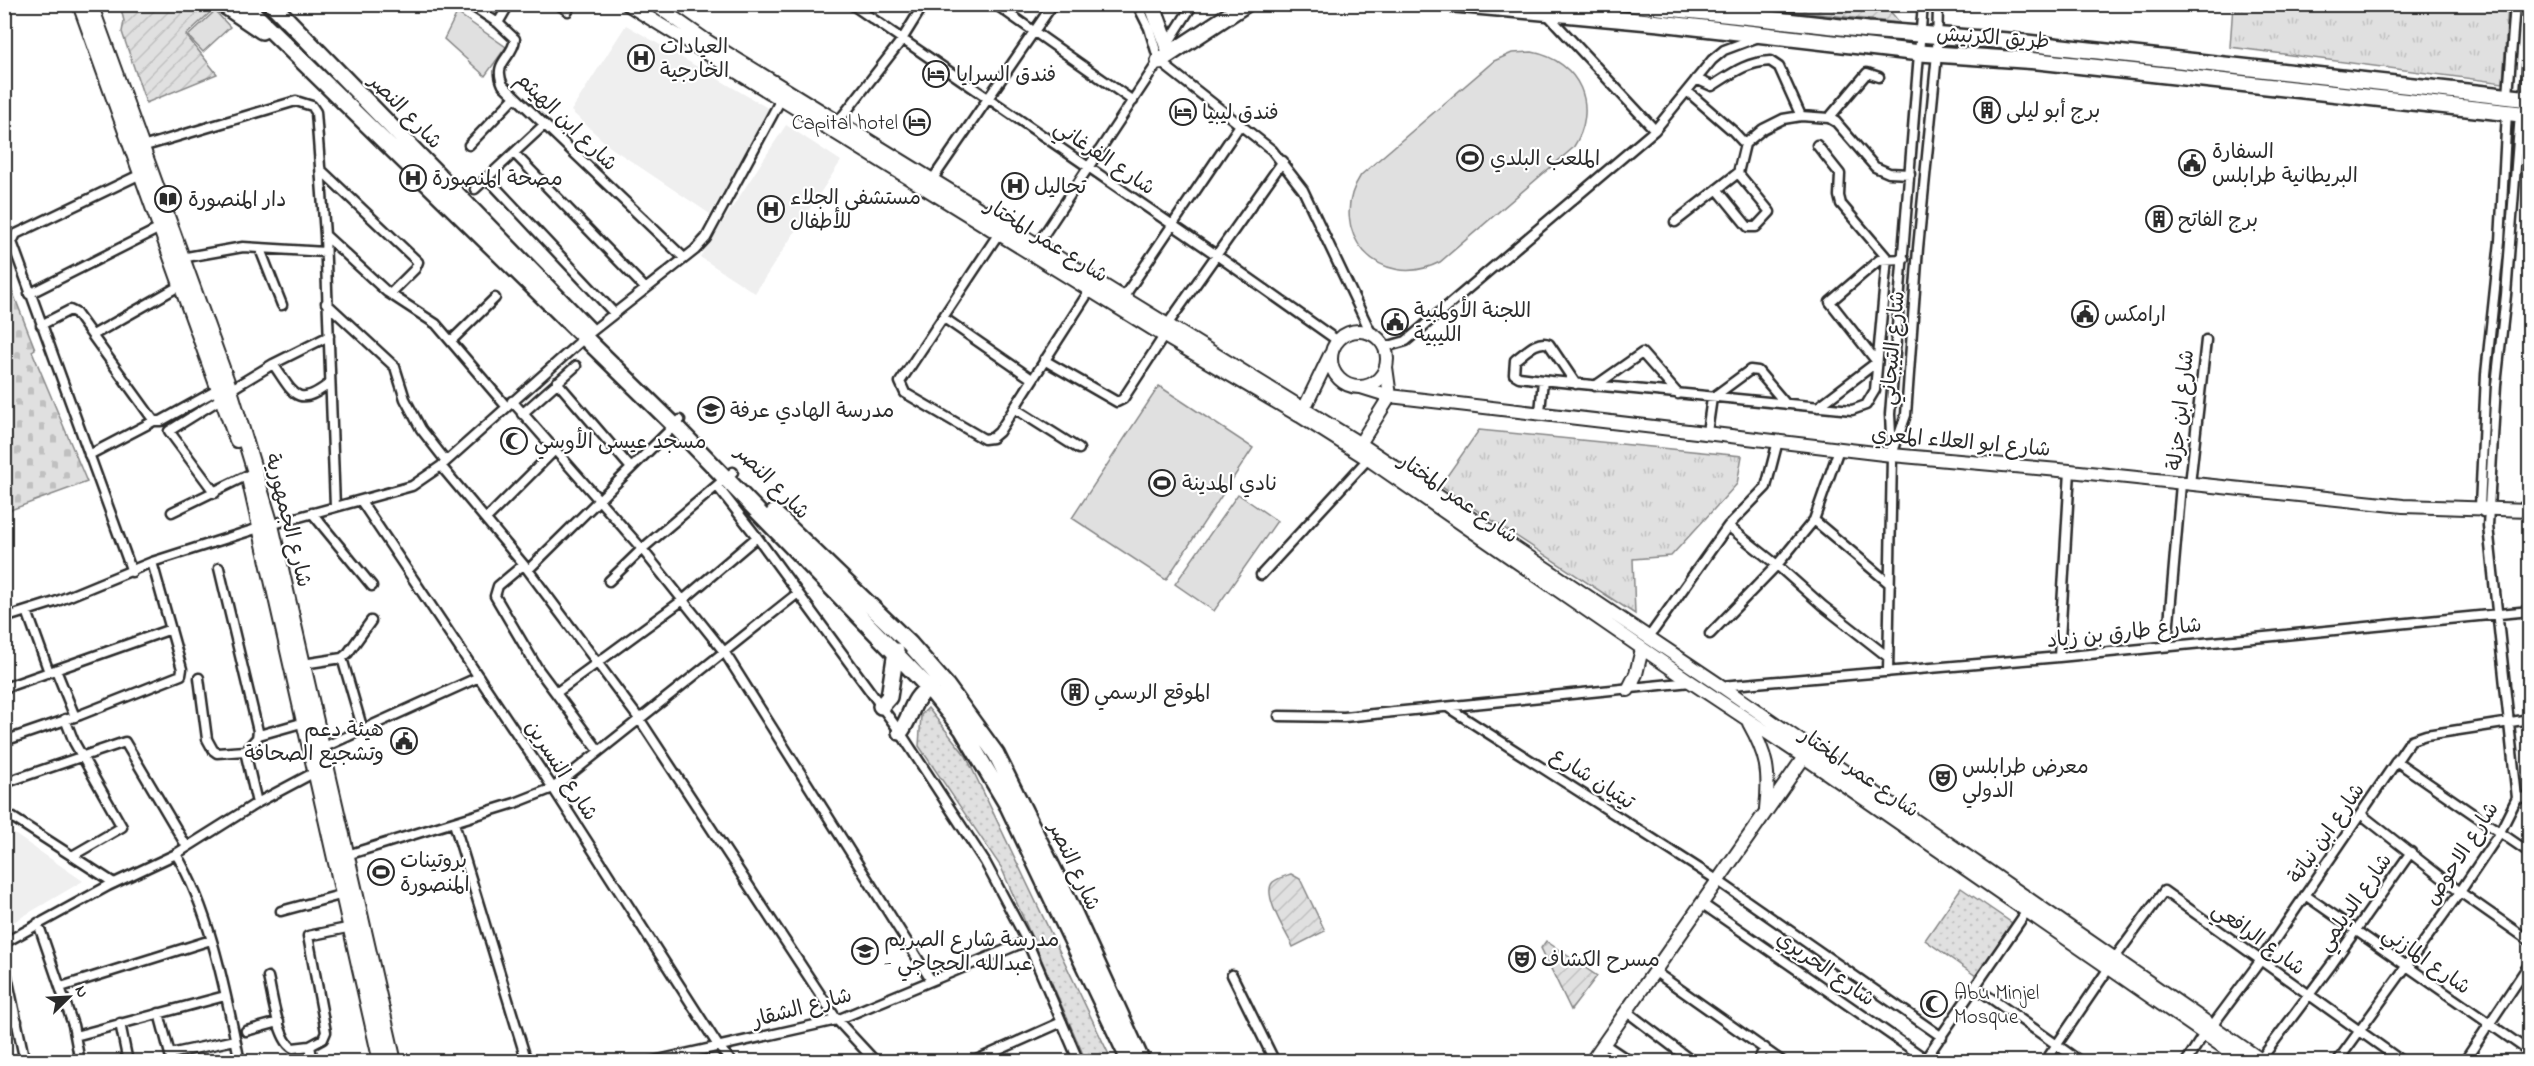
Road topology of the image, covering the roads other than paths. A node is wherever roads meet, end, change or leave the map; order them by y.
1 (80, 4) edge
2 (90, 4) edge
3 (222, 4) edge
4 (244, 4) edge
5 (272, 4) edge
6 (469, 4) edge
7 (509, 4) edge
8 (558, 4) edge
9 (627, 4) edge
10 (851, 4) edge
11 (924, 4) edge
12 (995, 4) edge
13 (1053, 4) edge
14 (1137, 4) edge
15 (1152, 4) edge
16 (1193, 4) edge
17 (1246, 4) edge
18 (1454, 4) edge
19 (1632, 4) edge
20 (1923, 4) edge
21 (1938, 4) edge
22 (2515, 4) edge
23 (660, 6) edge
24 (568, 11) dead end
25 (1547, 14) junction
26 (653, 21) junction
27 (498, 23) junction
28 (2529, 24) edge
29 (1034, 32) junction
30 (1930, 35) junction
31 (1763, 36) junction
32 (281, 41) junction
33 (901, 41) junction
34 (1167, 45) junction
35 (1920, 53) junction
36 (1937, 54) junction
37 (730, 61) junction
38 (1159, 61) junction
39 (1879, 77) dead end
40 (1696, 79) junction
41 (1687, 91) junction
42 (2508, 96) junction
43 (515, 97) junction
44 (781, 99) junction
45 (987, 99) junction
46 (2527, 99) edge
47 (1133, 101) junction
48 (2519, 114) edge
49 (1801, 116) junction
50 (1829, 118) junction
51 (838, 122) junction
52 (1240, 124) junction
53 (544, 125) junction
54 (1655, 130) junction
55 (1745, 144) junction
56 (469, 145) dead end
57 (1817, 145) dead end
58 (142, 147) junction
59 (514, 153) junction
60 (1283, 161) junction
61 (1089, 167) junction
62 (321, 170) junction
63 (1738, 172) junction
64 (141, 174) junction
65 (1910, 174) junction
66 (487, 178) junction
67 (932, 180) junction
68 (475, 189) dead end
69 (1717, 189) junction
70 (1675, 222) dead end
71 (1172, 224) junction
72 (160, 228) junction
73 (999, 233) junction
74 (325, 235) junction
75 (1905, 246) junction
76 (1918, 248) junction
77 (260, 249) junction
78 (1034, 249) junction
79 (325, 252) junction
80 (1215, 254) junction
81 (181, 258) junction
82 (684, 258) junction
83 (1887, 258) junction
84 (1904, 259) junction
85 (181, 285) junction
86 (645, 288) junction
87 (1090, 290) junction
88 (29, 294) junction
89 (390, 294) junction
90 (495, 298) dead end
91 (1123, 298) junction
92 (326, 303) junction
93 (282, 305) dead end
94 (614, 313) junction
95 (944, 318) junction
96 (40, 325) junction
97 (1165, 331) junction
98 (1371, 333) junction
99 (93, 335) junction
100 (587, 335) junction
101 (329, 336) junction
102 (1896, 338) junction
103 (1912, 340) junction
104 (2206, 340) dead end
105 (451, 341) junction
106 (1335, 346) junction
107 (1385, 347) junction
108 (1044, 360) junction
109 (1877, 362) junction
110 (273, 364) junction
111 (576, 366) dead end
112 (1386, 367) junction
113 (1032, 379) junction
114 (1543, 380) junction
115 (557, 382) junction
116 (330, 383) junction
117 (1576, 384) junction
118 (1595, 386) junction
119 (1361, 387) junction
120 (224, 392) junction
121 (1678, 394) junction
122 (1390, 396) junction
123 (1712, 398) junction
124 (509, 404) junction
125 (1786, 404) junction
126 (1818, 407) junction
127 (1014, 408) junction
128 (1303, 412) junction
129 (1540, 412) junction
130 (522, 414) junction
131 (154, 421) junction
132 (677, 422) junction
133 (1707, 432) junction
134 (1778, 441) junction
135 (1357, 447) junction
136 (1078, 449) dead end
137 (1839, 449) junction
138 (554, 451) junction
139 (89, 455) junction
140 (1892, 455) junction
141 (1368, 459) junction
142 (444, 463) junction
143 (631, 468) junction
144 (2070, 471) junction
145 (248, 475) junction
146 (725, 479) junction
147 (2185, 484) junction
148 (215, 493) junction
149 (361, 501) junction
150 (598, 501) junction
151 (335, 507) junction
152 (2485, 507) junction
153 (2529, 510) edge
154 (172, 512) dead end
155 (312, 513) junction
156 (487, 518) junction
157 (1814, 520) junction
158 (265, 526) junction
159 (1728, 526) junction
160 (757, 537) junction
161 (642, 549) junction
162 (152, 562) junction
163 (1777, 565) junction
164 (526, 567) junction
165 (219, 568) dead end
166 (132, 572) junction
167 (1261, 575) dead end
168 (609, 581) dead end
169 (1890, 584) junction
170 (372, 586) dead end
171 (798, 593) junction
172 (683, 600) junction
173 (27, 611) junction
174 (2529, 611) edge
175 (2497, 615) junction
176 (4, 618) edge
177 (371, 621) dead end
178 (171, 629) junction
179 (1710, 634) dead end
180 (1649, 637) junction
181 (2167, 646) junction
182 (1642, 649) junction
183 (896, 651) junction
184 (725, 653) junction
185 (1888, 657) junction
186 (2059, 657) junction
187 (342, 658) junction
188 (596, 663) junction
189 (303, 664) junction
190 (52, 671) junction
191 (1888, 672) junction
192 (479, 677) junction
193 (199, 678) dead end
194 (1691, 682) junction
195 (1721, 686) junction
196 (4, 688) edge
197 (929, 688) junction
198 (1628, 690) junction
199 (556, 693) junction
200 (881, 706) junction
201 (1449, 708) junction
202 (1279, 716) dead end
203 (75, 717) junction
204 (65, 719) junction
205 (1747, 719) junction
206 (2529, 719) edge
207 (640, 720) junction
208 (305, 722) junction
209 (2508, 723) junction
210 (363, 730) junction
211 (900, 732) junction
212 (259, 735) junction
213 (4, 741) edge
214 (322, 748) junction
215 (599, 751) junction
216 (245, 752) junction
217 (1808, 752) junction
218 (83, 758) junction
219 (2396, 761) junction
220 (317, 771) junction
221 (4, 783) edge
222 (553, 788) junction
223 (2529, 797) edge
224 (2517, 798) junction
225 (257, 803) junction
226 (4, 812) edge
227 (1765, 812) junction
228 (2362, 815) junction
229 (454, 823) junction
230 (2499, 834) junction
231 (187, 847) junction
232 (2411, 852) junction
233 (2529, 853) edge
234 (176, 854) junction
235 (347, 855) junction
236 (72, 856) junction
237 (1717, 880) junction
238 (114, 883) junction
239 (2460, 892) junction
240 (344, 894) junction
241 (2305, 895) junction
242 (1701, 903) junction
243 (2030, 907) junction
244 (281, 911) dead end
245 (38, 923) junction
246 (351, 927) junction
247 (2356, 931) junction
248 (211, 940) junction
249 (1026, 941) junction
250 (2529, 941) edge
251 (4, 943) edge
252 (2260, 960) junction
253 (4, 962) edge
254 (2529, 963) edge
255 (2111, 964) junction
256 (2405, 966) junction
257 (1654, 971) junction
258 (1232, 975) dead end
259 (268, 977) dead end
260 (931, 980) junction
261 (61, 987) junction
262 (1975, 987) junction
263 (225, 996) junction
264 (2309, 996) junction
265 (1626, 1011) junction
266 (159, 1013) junction
267 (837, 1020) junction
268 (17, 1021) junction
269 (4, 1022) edge
270 (279, 1022) junction
271 (1062, 1022) junction
272 (120, 1023) junction
273 (2488, 1025) junction
274 (2208, 1030) junction
275 (246, 1031) dead end
276 (2360, 1032) junction
277 (75, 1036) junction
278 (1942, 1037) junction
279 (235, 1040) junction
280 (1604, 1044) junction
281 (2057, 1045) junction
282 (310, 1046) junction
283 (719, 1047) junction
284 (1765, 1048) junction
285 (2529, 1052) edge
286 (171, 1058) edge
287 (2262, 1060) edge
288 (1690, 1061) edge
289 (1927, 1061) edge
290 (25, 1062) edge
291 (80, 1062) edge
292 (128, 1062) edge
293 (240, 1062) edge
294 (313, 1062) edge
295 (381, 1062) edge
296 (394, 1062) edge
297 (526, 1062) edge
298 (649, 1062) edge
299 (732, 1062) edge
300 (876, 1062) edge
301 (972, 1062) edge
302 (1079, 1062) edge
303 (1130, 1062) edge
304 (1142, 1062) edge
305 (1275, 1062) edge
306 (1591, 1062) edge
307 (1631, 1062) edge
308 (1757, 1062) edge
309 (1783, 1062) edge
310 (2046, 1062) edge
311 (2081, 1062) edge
312 (2186, 1062) edge
313 (2245, 1062) edge
314 (2337, 1062) edge
315 (2403, 1062) edge
316 (2464, 1062) edge

1 - 64 main road, شارع الجمهورية
2 - 58 main road, شارع الجمهورية
3 - 32 highway
4 - 32 highway
5 - 100 highway, شارع النصر
6 - 27 street, شارع ابن الهيثم
7 - 27 street
8 - 24 street
9 - 26 main road, شارع عمر المختار
10 - 33 street, شارع الفرغاني
11 - 33 street
12 - 29 street
13 - 29 street
14 - 38 street
15 - 34 highway
16 - 34 street
17 - 38 highway
18 - 25 highway, طريق الكرنيش
19 - 30 highway, طريق الكرنيش
20 - 30 street
21 - 30 street
22 - 42 street
23 - 26 main road
23 - 37 main road, شارع عمر المختار
25 - 31 highway, طريق الكرنيش
25 - 54 street
26 - 37 main road, شارع عمر المختار
27 - 43 street, شارع ابن الهيثم
28 - 46 street
29 - 45 street
29 - 47 street
30 - 35 street, شارع التيجاني
30 - 36 street, شارع التيجاني
30 - 42 highway, طريق الكرنيش
31 - 35 highway, طريق الكرنيش
31 - 40 street
32 - 100 highway, شارع النصر
33 - 45 street, شارع الفرغاني
33 - 51 street
34 - 38 street
35 - 36 highway, طريق الكرنيش
35 - 65 street, شارع التيجاني
36 - 48 highway, طريق الكرنيش
36 - 76 street, شارع التيجاني
37 - 44 main road, شارع عمر المختار
37 - 51 main road, شارع عمر المختار
38 - 47 street
38 - 52 street
39 - 50 street
40 - 41 street
40 - 49 street
41 - 54 street
41 - 55 street
42 - 46 highway, طريق الكرنيش
43 - 53 street, شارع ابن الهيثم
43 - 56 street
44 - 73 main road, شارع عمر المختار
44 - 82 street
45 - 61 street, شارع الفرغاني
45 - 67 street
47 - 61 street
48 - 152 street
49 - 50 street
49 - 55 street
50 - 65 street
51 - 67 main road, شارع عمر المختار
52 - 60 street
52 - 71 street
53 - 59 street
53 - 82 street, شارع ابن الهيثم
54 - 107 street
55 - 63 street
57 - 83 street
58 - 62 street
58 - 81 main road, شارع الجمهورية
59 - 66 street
59 - 86 street
60 - 80 street
60 - 98 street
61 - 71 street, شارع الفرغاني
61 - 78 street
62 - 74 street
62 - 89 street
63 - 69 street
63 - 69 street
64 - 72 main road, شارع الجمهورية
64 - 88 street
65 - 75 street, شارع التيجاني
66 - 68 street
66 - 94 street
67 - 78 main road, شارع عمر المختار
69 - 70 street
71 - 80 street, شارع الفرغاني
71 - 91 street
72 - 85 main road, شارع الجمهورية
72 - 88 street
73 - 78 main road, شارع عمر المختار
73 - 95 street
74 - 79 street
74 - 89 street
75 - 76 street
75 - 84 street, شارع التيجاني
76 - 103 street, شارع التيجاني
77 - 79 street
77 - 81 street
77 - 93 street
78 - 87 main road, شارع عمر المختار
78 - 91 main road, شارع عمر المختار
79 - 92 street
80 - 97 street
80 - 106 street, شارع الفرغاني
81 - 120 main road, شارع الجمهورية
82 - 86 street
83 - 84 street
83 - 109 street
83 - 109 street
84 - 102 street, شارع التيجاني
85 - 99 street
85 - 120 main road, شارع الجمهورية
86 - 94 street
87 - 97 main road, شارع عمر المختار
87 - 108 street
88 - 96 street
89 - 105 street
90 - 105 street
91 - 97 main road, شارع عمر المختار
92 - 101 street
92 - 142 street
94 - 100 street
95 - 113 street
95 - 127 street
96 - 99 street
96 - 139 street
97 - 108 street
97 - 128 main road, شارع عمر المختار
98 - 106 main road
98 - 107 main road
99 - 131 street
100 - 124 street
100 - 132 highway, شارع النصر
101 - 110 street
101 - 116 street
102 - 103 street
102 - 140 street, شارع التيجاني
103 - 140 street, شارع التيجاني
104 - 147 street, شارع ابن جزلة
105 - 124 street
106 - 119 main road
106 - 128 main road
107 - 112 main road
108 - 113 street
109 - 126 street
109 - 126 street
110 - 116 street
110 - 120 street
111 - 115 street
112 - 119 main road
112 - 122 main road
113 - 127 street
114 - 117 street
114 - 117 street
114 - 129 street
115 - 130 street
115 - 143 street
116 - 151 street
117 - 118 street
118 - 121 street
118 - 121 street
119 - 122 main road, شارع ابو العلاء المعري
120 - 131 street
120 - 145 main road, شارع الجمهورية
120 - 148 street
120 - 158 main road, شارع الجمهورية
121 - 123 street
122 - 129 main road, شارع ابو العلاء المعري
122 - 135 main road
123 - 125 street
123 - 125 street
123 - 133 street
124 - 130 street
124 - 142 street
125 - 126 street
127 - 136 street
128 - 135 main road, شارع عمر المختار
129 - 133 main road, شارع ابو العلاء المعري
130 - 138 street
131 - 139 street
132 - 143 street
132 - 146 highway, شارع النصر
133 - 134 main road, شارع ابو العلاء المعري
134 - 137 main road, شارع ابو العلاء المعري
134 - 159 street
135 - 141 main road, شارع عمر المختار
135 - 180 main road, شارع عمر المختار
137 - 140 main road, شارع ابو العلاء المعري
137 - 157 street
138 - 150 street
138 - 156 street
139 - 166 street
140 - 144 main road, شارع ابو العلاء المعري
140 - 169 street
141 - 167 street
141 - 182 main road, شارع عمر المختار
142 - 149 street
142 - 156 street
143 - 150 street
144 - 147 main road, شارع ابو العلاء المعري
144 - 186 street
145 - 148 street
145 - 158 main road, شارع الجمهورية
146 - 160 street
146 - 161 street
146 - 183 highway, شارع النصر
146 - 304 highway, شارع النصر
147 - 152 main road, شارع ابو العلاء المعري
147 - 181 street, شارع ابن جزلة
148 - 154 street
149 - 151 street
149 - 192 street, شارع النسرين
150 - 161 street
150 - 164 street
151 - 155 street
152 - 153 main road, شارع ابو العلاء المعري
152 - 175 street, شارع الاحوص
155 - 158 street
155 - 170 street
156 - 164 street
157 - 163 street
157 - 169 street
158 - 162 street
158 - 189 main road, شارع الجمهورية
158 - 208 main road, شارع الجمهورية
159 - 163 street
159 - 180 street
160 - 171 street
160 - 172 street
161 - 168 street
161 - 172 street
162 - 166 street
162 - 178 street
163 - 179 street
163 - 185 street
164 - 188 street
164 - 199 street
165 - 212 street
166 - 173 street
169 - 185 street
171 - 184 street
171 - 200 street
172 - 184 street
172 - 188 street
173 - 176 street
173 - 190 street
174 - 175 street, شارع طارق بن زياد
175 - 181 street, شارع طارق بن زياد
175 - 209 street, شارع الاحوص
177 - 187 street
178 - 190 street
178 - 203 street
180 - 195 main road, شارع عمر المختار
181 - 186 street, شارع طارق بن زياد
182 - 194 main road, شارع عمر المختار
182 - 198 main road
183 - 197 highway, شارع النصر
183 - 200 highway
184 - 207 street
184 - 260 street
185 - 191 street
186 - 191 street, شارع طارق بن زياد
187 - 189 street
187 - 210 street
188 - 199 street
188 - 207 street
189 - 214 main road, شارع الجمهورية
190 - 196 street
190 - 203 street
191 - 195 street, شارع طارق بن زياد
192 - 210 street
192 - 222 street, شارع النسرين
193 - 216 street
194 - 198 street
194 - 205 main road, شارع عمر المختار
195 - 217 main road, شارع عمر المختار
197 - 211 highway
197 - 303 highway, شارع النصر
198 - 201 street
199 - 215 street
200 - 211 street
201 - 202 street
201 - 237 street, تيتيان شارع
203 - 204 street
204 - 213 street
204 - 218 street
205 - 217 main road, شارع عمر المختار
205 - 227 main road
206 - 209 street, شارع ابن نباتة
207 - 215 street
207 - 267 street
208 - 212 street
208 - 220 main road, شارع الجمهورية
209 - 219 street, شارع ابن نباتة
209 - 224 street, شارع الاحوص
210 - 214 street
211 - 249 street
212 - 216 street
214 - 235 main road, شارع الجمهورية
215 - 222 street
216 - 225 street
217 - 227 main road
217 - 243 main road, شارع عمر المختار
218 - 221 street
218 - 231 street
218 - 236 street
219 - 228 street, شارع ابن نباتة
219 - 230 street
220 - 225 street
220 - 240 main road, شارع الجمهورية
222 - 229 street
222 - 283 street, شارع النسرين
223 - 224 street
224 - 230 street, شارع الاحوص
225 - 231 street
226 - 236 street
227 - 237 main road
228 - 232 street
228 - 241 street, شارع ابن نباتة
229 - 235 street
229 - 297 street
230 - 233 street
230 - 239 street, شارع الاحوص
231 - 234 street
232 - 239 street
232 - 247 street, شارع الديلمي
234 - 238 street
234 - 248 street
235 - 296 main road, شارع الجمهورية
236 - 238 street
237 - 242 main road
237 - 278 street, تيتيان شارع
238 - 245 street
239 - 250 street
239 - 256 street, شارع الاحوص
240 - 244 street
240 - 246 main road, شارع الجمهورية
241 - 247 street, شارع المازني
241 - 252 street, شارع ابن نباتة
242 - 257 main road
242 - 289 street, شارع الحريري
243 - 255 main road, شارع عمر المختار
243 - 262 street
245 - 251 street
245 - 261 street
246 - 282 street
246 - 295 main road, شارع الجمهورية
247 - 256 street, شارع المازني
247 - 264 street, شارع الديلمي
248 - 261 street
248 - 263 street
249 - 260 street, شارع الشقار
249 - 271 street
252 - 255 street, شارع الرافعي
252 - 264 street, شارع الرافعي
252 - 274 street, شارع ابن نباتة
253 - 268 street
254 - 273 street
255 - 274 main road, شارع عمر المختار
255 - 281 street
256 - 273 street, شارع المازني
256 - 276 street, شارع الاحوص
257 - 265 main road
257 - 284 street
258 - 305 street
259 - 270 street
260 - 267 street, شارع الشقار
261 - 277 street
262 - 278 street
262 - 281 street
263 - 266 street
263 - 279 street
264 - 276 street, شارع الرافعي
264 - 287 street, شارع الديلمي
265 - 280 main road
265 - 288 street
266 - 272 street
266 - 286 street
267 - 283 street, شارع الشقار
267 - 300 street
268 - 269 street
268 - 290 street
270 - 275 street
270 - 282 street
271 - 301 street
271 - 302 street
272 - 277 street
272 - 292 street
273 - 285 street, شارع المازني
273 - 316 street
274 - 287 main road, شارع عمر المختار
274 - 312 street, شارع ابن نباتة
274 - 313 main road, شارع عمر المختار
276 - 314 street, شارع الاحوص
276 - 315 street, شارع الرافعي
277 - 291 street
278 - 289 street
279 - 286 street
279 - 293 street
280 - 306 main road
280 - 307 street
281 - 310 street
281 - 311 street
282 - 294 street
283 - 298 street, شارع الشقار
283 - 299 street, شارع النسرين
284 - 308 street
284 - 309 street

